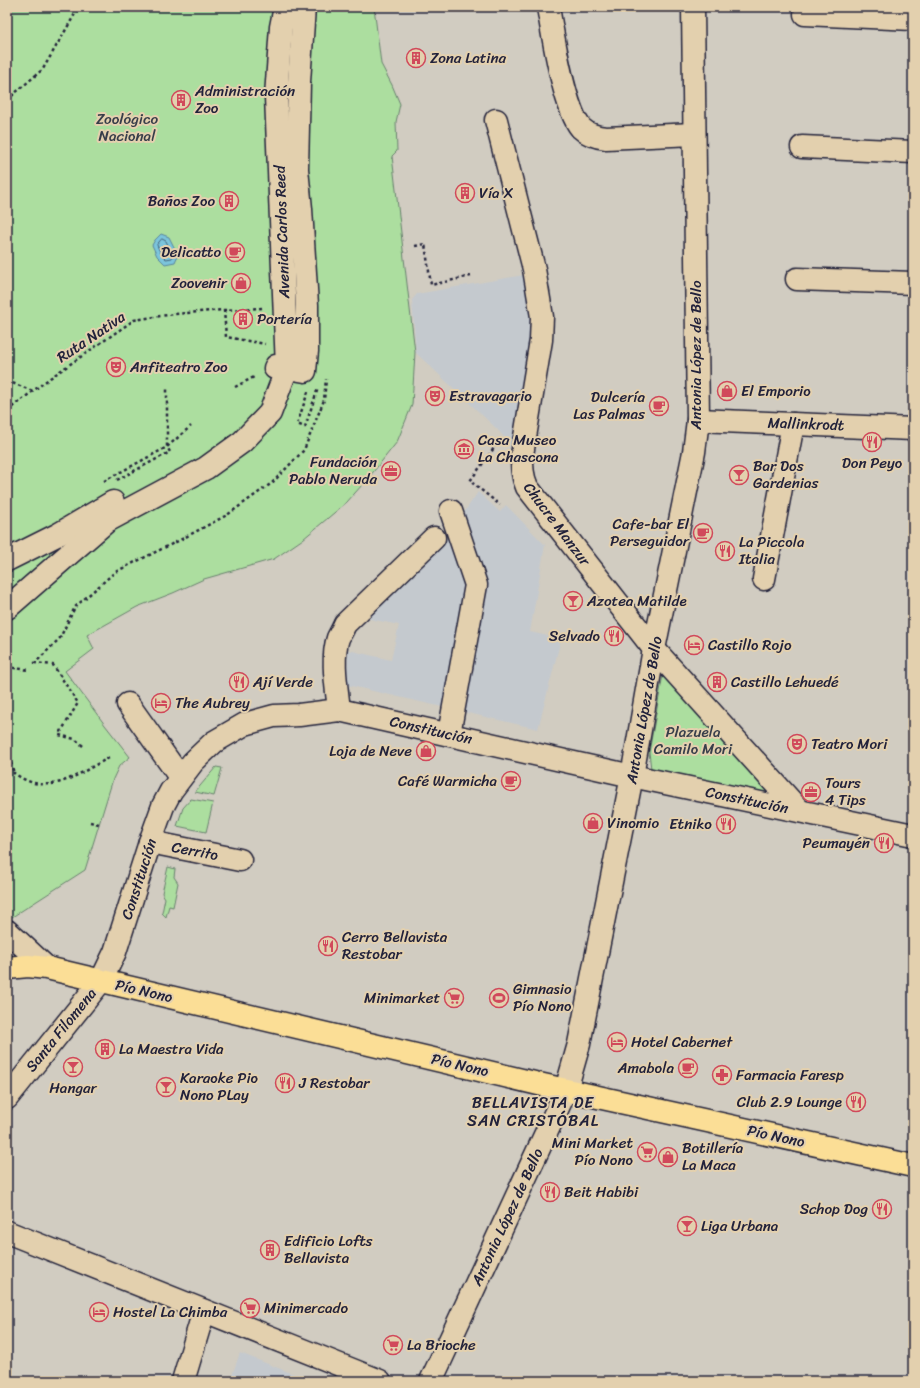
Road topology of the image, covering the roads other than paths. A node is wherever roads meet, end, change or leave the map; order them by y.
1 (285, 7) edge
2 (304, 7) edge
3 (548, 7) edge
4 (693, 7) edge
5 (805, 14) dead end
6 (913, 19) edge
7 (496, 120) dead end
8 (694, 134) junction
9 (802, 147) dead end
10 (913, 152) edge
11 (796, 279) dead end
12 (913, 283) edge
13 (295, 367) junction
14 (698, 420) junction
15 (793, 424) junction
16 (913, 429) edge
17 (451, 511) dead end
18 (434, 538) dead end
19 (7, 560) edge
20 (764, 579) dead end
21 (7, 608) edge
22 (654, 649) junction
23 (128, 704) dead end
24 (339, 710) junction
25 (449, 734) junction
26 (632, 776) junction
27 (180, 778) junction
28 (800, 811) junction
29 (913, 835) edge
30 (150, 842) junction
31 (240, 860) dead end
32 (7, 931) edge
33 (7, 968) edge
34 (47, 968) junction
35 (101, 981) junction
36 (566, 1090) junction
37 (7, 1098) edge
38 (913, 1166) edge
39 (7, 1232) edge
40 (204, 1311) junction
41 (183, 1381) edge
42 (380, 1381) edge
43 (432, 1381) edge

1 - 13 street, Avenida Carlos Reed
2 - 13 street
3 - 8 street
4 - 8 street, Antonia López de Bello
5 - 6 street
7 - 22 street, Chucre Manzur
8 - 14 street, Antonia López de Bello
9 - 10 street
11 - 12 street
13 - 19 street
13 - 21 street, Avenida Carlos Reed
14 - 15 street, Mallinkrodt
14 - 22 street, Antonia López de Bello
15 - 16 street, Mallinkrodt
15 - 20 street
17 - 25 street
18 - 24 street
22 - 26 street, Antonia López de Bello
22 - 28 street, Chucre Manzur
23 - 27 street
24 - 25 street, Constitución
24 - 27 street, Constitución
25 - 26 street, Constitución
26 - 28 street, Constitución
26 - 36 street, Antonia López de Bello
27 - 30 street, Constitución
28 - 29 street, Constitución
30 - 31 street, Cerrito
30 - 35 street, Constitución
32 - 34 street
33 - 34 main road, Pío Nono
34 - 35 main road, Pío Nono
35 - 36 main road, Pío Nono
35 - 37 street, Santa Filomena
36 - 38 main road, Pío Nono
36 - 43 street, Antonia López de Bello
39 - 40 street
40 - 41 street
40 - 42 street

